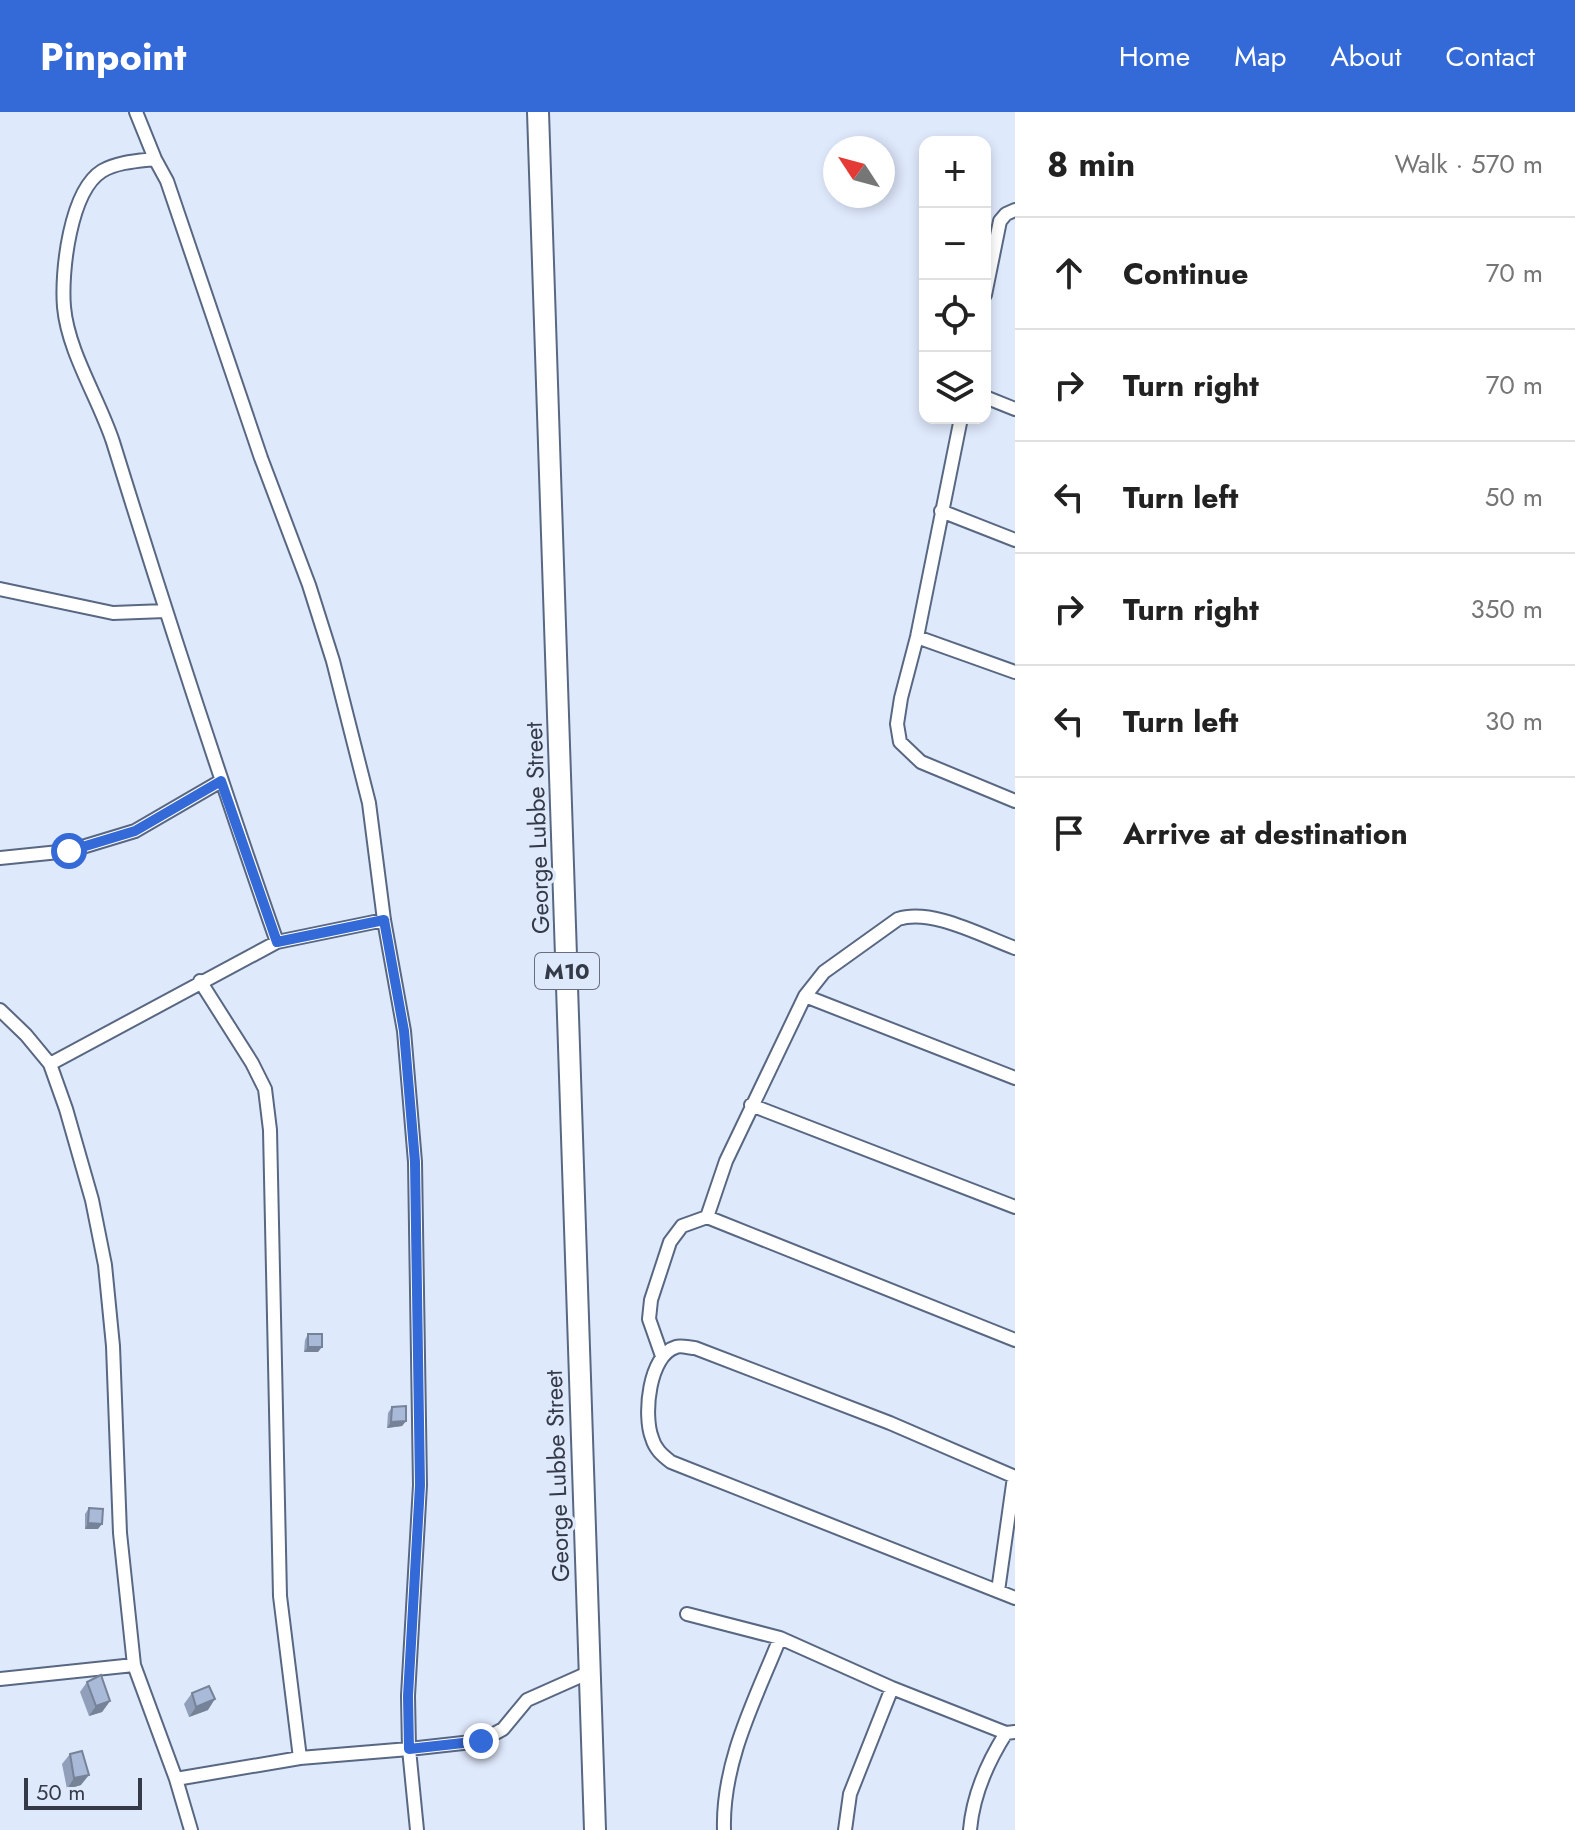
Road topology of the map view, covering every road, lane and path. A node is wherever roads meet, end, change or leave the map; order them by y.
1 (136, 112) edge
2 (538, 112) edge
3 (155, 159) junction
4 (1015, 210) edge
5 (988, 280) edge
6 (991, 399) edge
7 (1015, 409) edge
8 (960, 424) edge
9 (941, 511) junction
10 (1015, 540) edge
11 (0, 589) edge
12 (165, 611) junction
13 (917, 637) junction
14 (1015, 672) edge
15 (221, 781) junction
16 (1015, 801) edge
17 (0, 858) edge
18 (384, 920) junction
19 (277, 942) junction
20 (1015, 948) edge
21 (200, 981) junction
22 (805, 996) junction
23 (0, 1010) edge
24 (50, 1064) junction
25 (1015, 1078) edge
26 (751, 1105) junction
27 (1015, 1207) edge
28 (707, 1217) junction
29 (1015, 1340) edge
30 (662, 1356) junction
31 (1015, 1477) edge
32 (998, 1591) junction
33 (1015, 1598) edge
34 (687, 1614) dead end
35 (780, 1638) junction
36 (134, 1665) junction
37 (590, 1672) junction
38 (0, 1679) edge
39 (892, 1688) junction
40 (1010, 1732) edge
41 (409, 1749) junction
42 (300, 1758) junction
43 (176, 1779) junction
44 (191, 1830) edge
45 (417, 1830) edge
46 (595, 1830) edge
47 (724, 1830) edge
48 (845, 1830) edge
49 (970, 1830) edge

1 - 3 street
2 - 37 main road, George Lubbe Street / M10
3 - 12 street
3 - 18 street
4 - 5 street
6 - 7 street
8 - 9 street
9 - 10 street
9 - 13 street
11 - 12 street
12 - 15 street
13 - 14 street
13 - 16 street
15 - 17 street
15 - 19 street
18 - 19 street
18 - 41 street
19 - 21 street
20 - 22 street
21 - 24 street
21 - 42 street
22 - 25 street
22 - 26 street
23 - 24 street
24 - 36 street
26 - 27 street
26 - 28 street
28 - 29 street
28 - 30 street
30 - 31 street
30 - 32 street
31 - 32 street
32 - 33 street
34 - 35 street
35 - 39 street
35 - 47 street
36 - 38 street
36 - 43 street
37 - 41 street
37 - 46 main road, George Lubbe Street / M10
39 - 40 street
39 - 48 street
40 - 49 street
41 - 42 street
41 - 45 street
42 - 43 street
43 - 44 street

